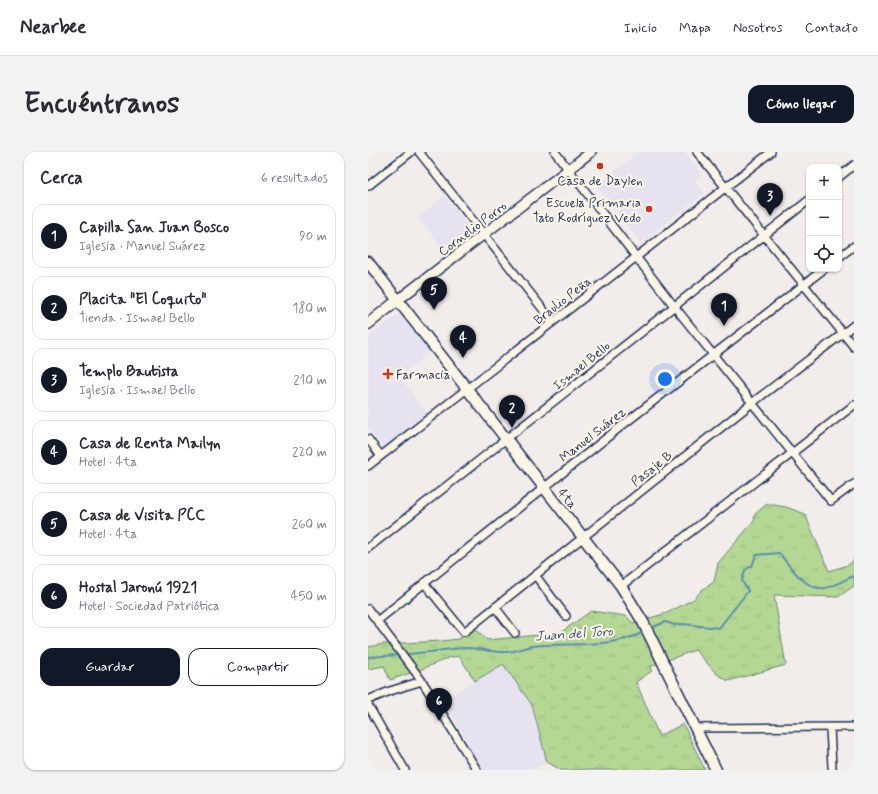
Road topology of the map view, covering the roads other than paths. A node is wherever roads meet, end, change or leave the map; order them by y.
1 (411, 152) edge
2 (419, 152) edge
3 (555, 152) edge
4 (592, 152) edge
5 (697, 152) edge
6 (771, 152) edge
7 (854, 165) edge
8 (569, 170) junction
9 (842, 175) edge
10 (368, 186) edge
11 (725, 188) junction
12 (806, 202) edge
13 (485, 235) junction
14 (764, 236) junction
15 (854, 246) edge
16 (842, 256) edge
17 (637, 257) junction
18 (368, 262) edge
19 (820, 272) edge
20 (804, 285) junction
21 (398, 300) junction
22 (674, 306) junction
23 (553, 322) junction
24 (368, 324) edge
25 (854, 325) edge
26 (843, 334) junction
27 (854, 347) edge
28 (713, 355) junction
29 (468, 390) junction
30 (752, 403) junction
31 (854, 405) edge
32 (368, 439) edge
33 (506, 440) junction
34 (792, 453) junction
35 (381, 456) junction
36 (368, 466) edge
37 (854, 484) edge
38 (544, 488) junction
39 (584, 538) junction
40 (368, 548) edge
41 (535, 575) junction
42 (424, 583) junction
43 (621, 586) junction
44 (495, 607) junction
45 (368, 609) edge
46 (566, 616) dead end
47 (377, 621) junction
48 (515, 633) dead end
49 (422, 681) junction
50 (368, 700) edge
51 (368, 705) edge
52 (854, 727) edge
53 (696, 728) junction
54 (830, 728) junction
55 (832, 767) dead end
56 (405, 770) edge
57 (477, 770) edge
58 (716, 770) edge

1 - 10 street
2 - 13 street
3 - 8 street
4 - 8 street, Cornelio Porro
5 - 11 street
6 - 11 street, Braulio Peña
7 - 9 street
8 - 13 street, Cornelio Porro
8 - 17 street
11 - 14 street
11 - 17 street, Braulio Peña
12 - 14 street, Ismael Bello
13 - 21 street, Cornelio Porro
13 - 23 street
14 - 20 street
14 - 22 street, Ismael Bello
15 - 16 street
17 - 22 street
17 - 23 street, Braulio Peña
18 - 21 main road, 4ta
19 - 20 street, Manuel Suárez
20 - 26 street
20 - 28 street, Manuel Suárez
21 - 24 main road, Cornelio Porro
21 - 29 main road, 4ta
22 - 28 street
22 - 33 street, Ismael Bello
23 - 29 street, Braulio Peña
25 - 26 street, Pasaje B
26 - 27 street
26 - 30 street, Pasaje B
28 - 30 street
28 - 38 street, Manuel Suárez
29 - 33 main road, 4ta
29 - 35 street, Braulio Peña
30 - 34 street
30 - 39 street, Pasaje B
31 - 34 street
32 - 35 street
33 - 38 main road, 4ta
33 - 40 street, Ismael Bello
34 - 37 street
34 - 43 street
35 - 36 street, Braulio Peña
38 - 39 main road, 4ta
38 - 42 street, Manuel Suárez
39 - 41 street, Pasaje B
39 - 43 main road, 4ta
41 - 44 street, Pasaje B
41 - 46 street
42 - 44 street, Pasaje B
42 - 47 street, Manuel Suárez
43 - 53 main road, 4ta
44 - 48 street
45 - 47 street
47 - 49 street
49 - 50 street
49 - 57 street
51 - 56 street
52 - 54 street
53 - 54 street
53 - 58 main road, 4ta
54 - 55 street

